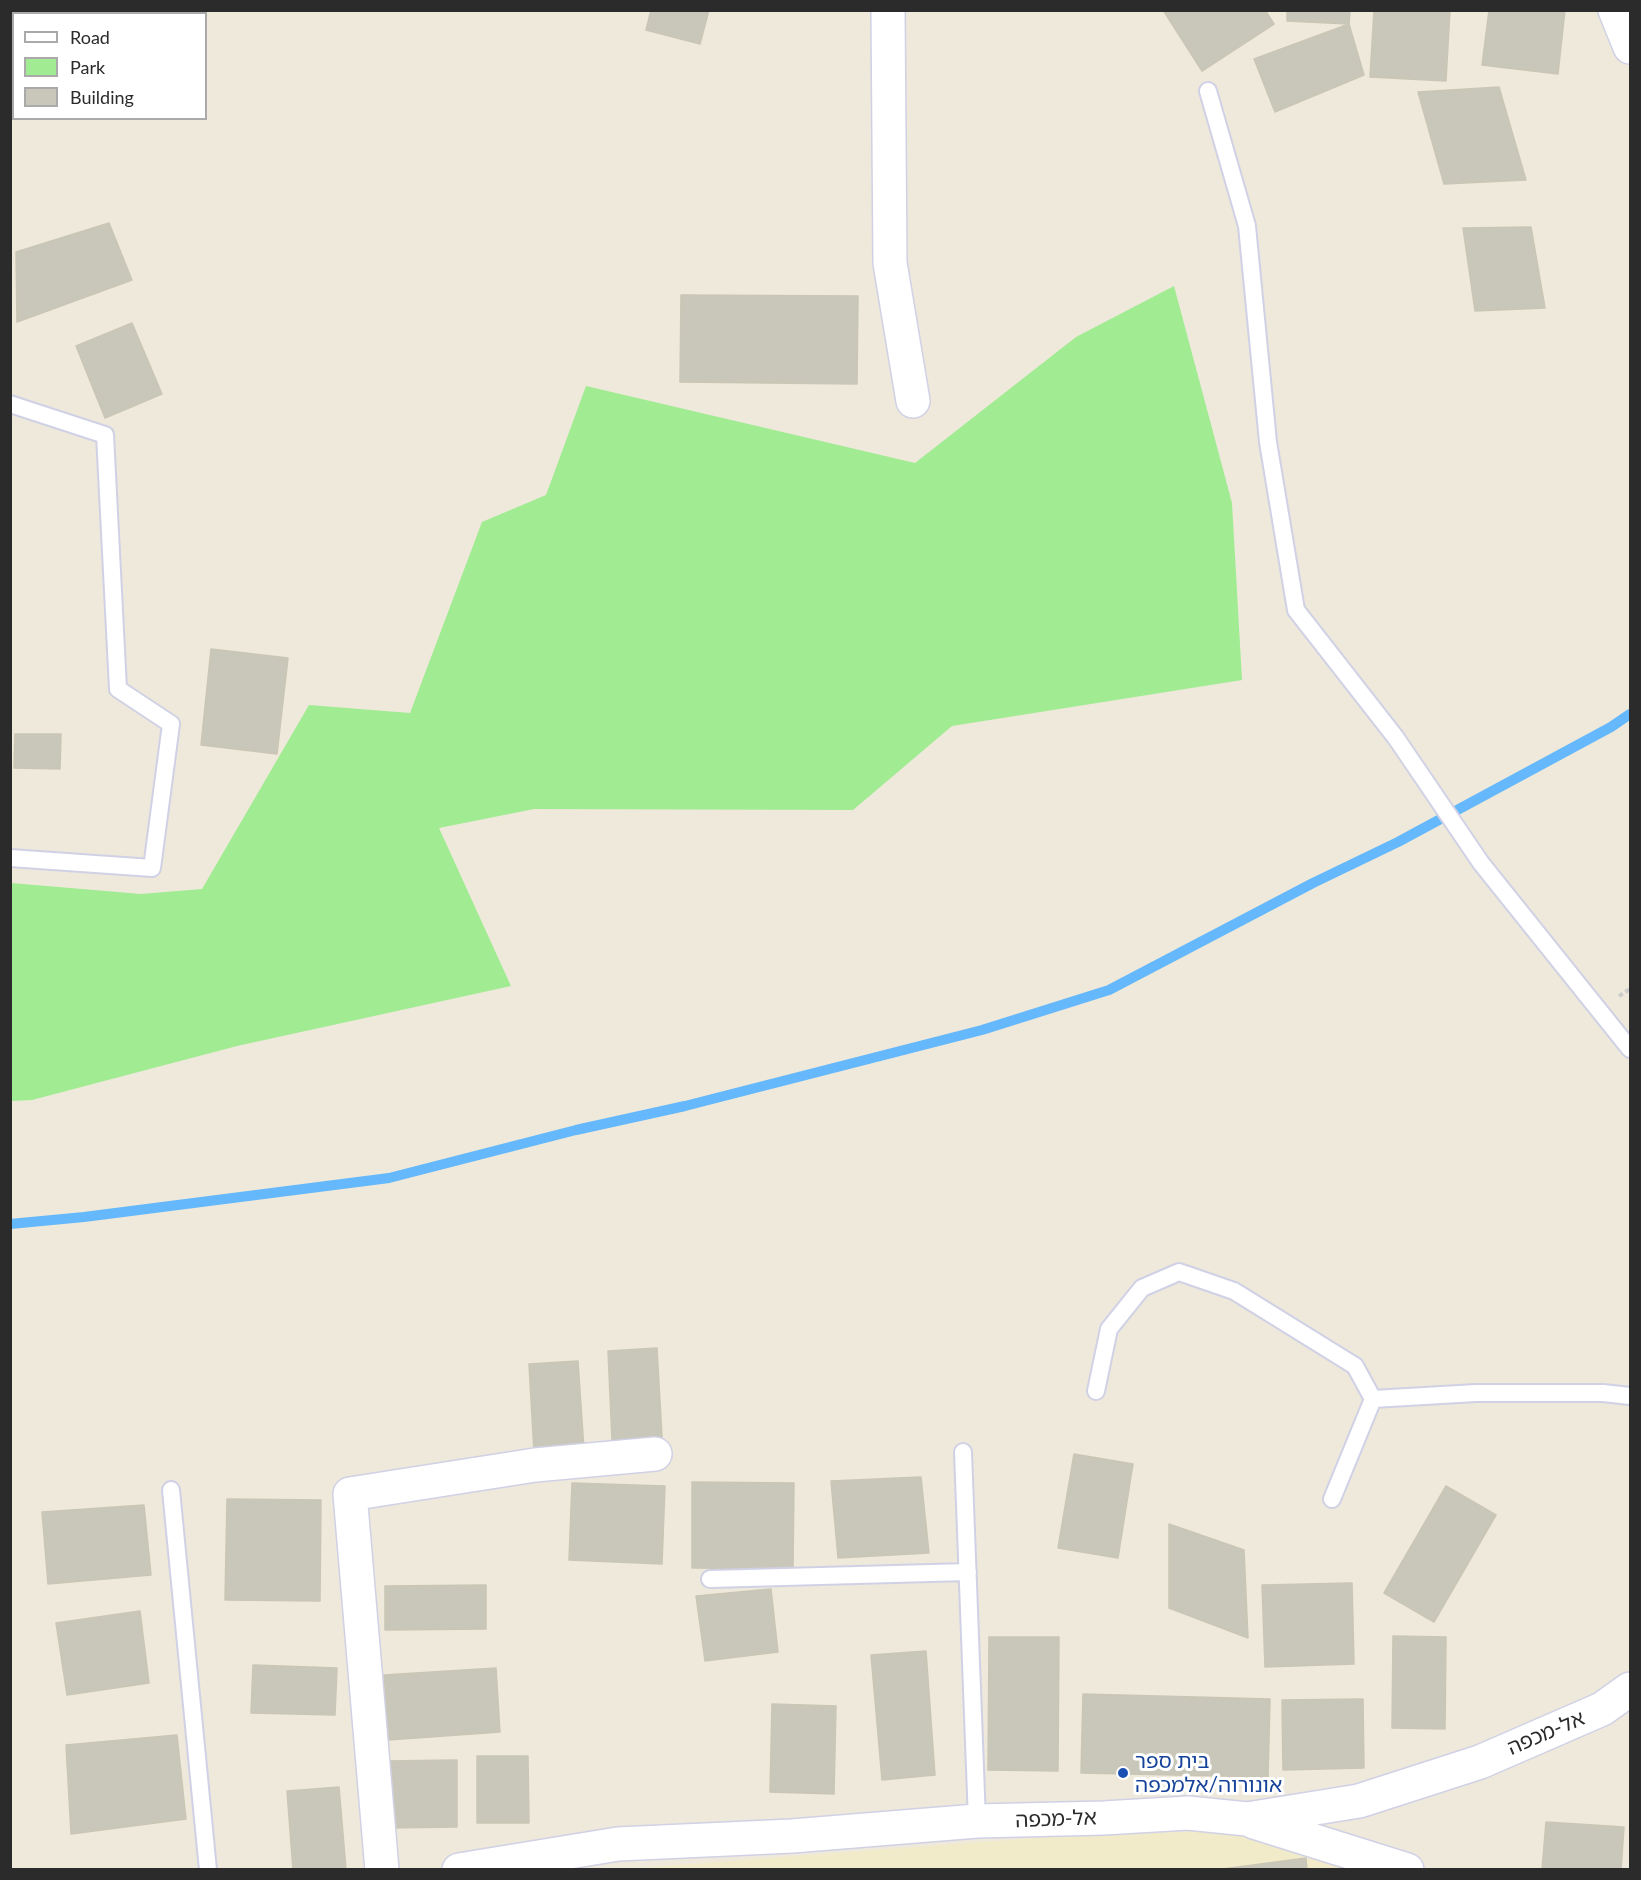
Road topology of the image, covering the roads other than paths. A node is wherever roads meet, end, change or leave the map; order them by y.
1 (888, 10) edge
2 (1615, 10) edge
3 (1630, 47) edge
4 (1208, 91) dead end
5 (913, 401) dead end
6 (10, 404) edge
7 (10, 858) edge
8 (1630, 1049) edge
9 (1096, 1391) dead end
10 (1630, 1396) edge
11 (1373, 1399) junction
12 (963, 1452) dead end
13 (655, 1455) dead end
14 (171, 1490) dead end
15 (1332, 1499) dead end
16 (968, 1572) junction
17 (710, 1579) dead end
18 (1630, 1689) edge
19 (1247, 1819) junction
20 (977, 1821) junction
21 (499, 1866) edge
22 (208, 1869) edge
23 (382, 1869) edge
24 (459, 1869) edge
25 (1407, 1869) edge

1 - 5 street
2 - 3 street
4 - 8 lane
6 - 7 lane
9 - 11 lane
10 - 11 lane
11 - 15 lane
12 - 16 lane
13 - 23 street
14 - 22 lane
16 - 17 lane
16 - 20 lane
18 - 19 street, אל-מכפה
19 - 20 street, אל-מכפה
19 - 25 street
20 - 21 street, אל-מכפה
21 - 24 street, אל-מכפה

